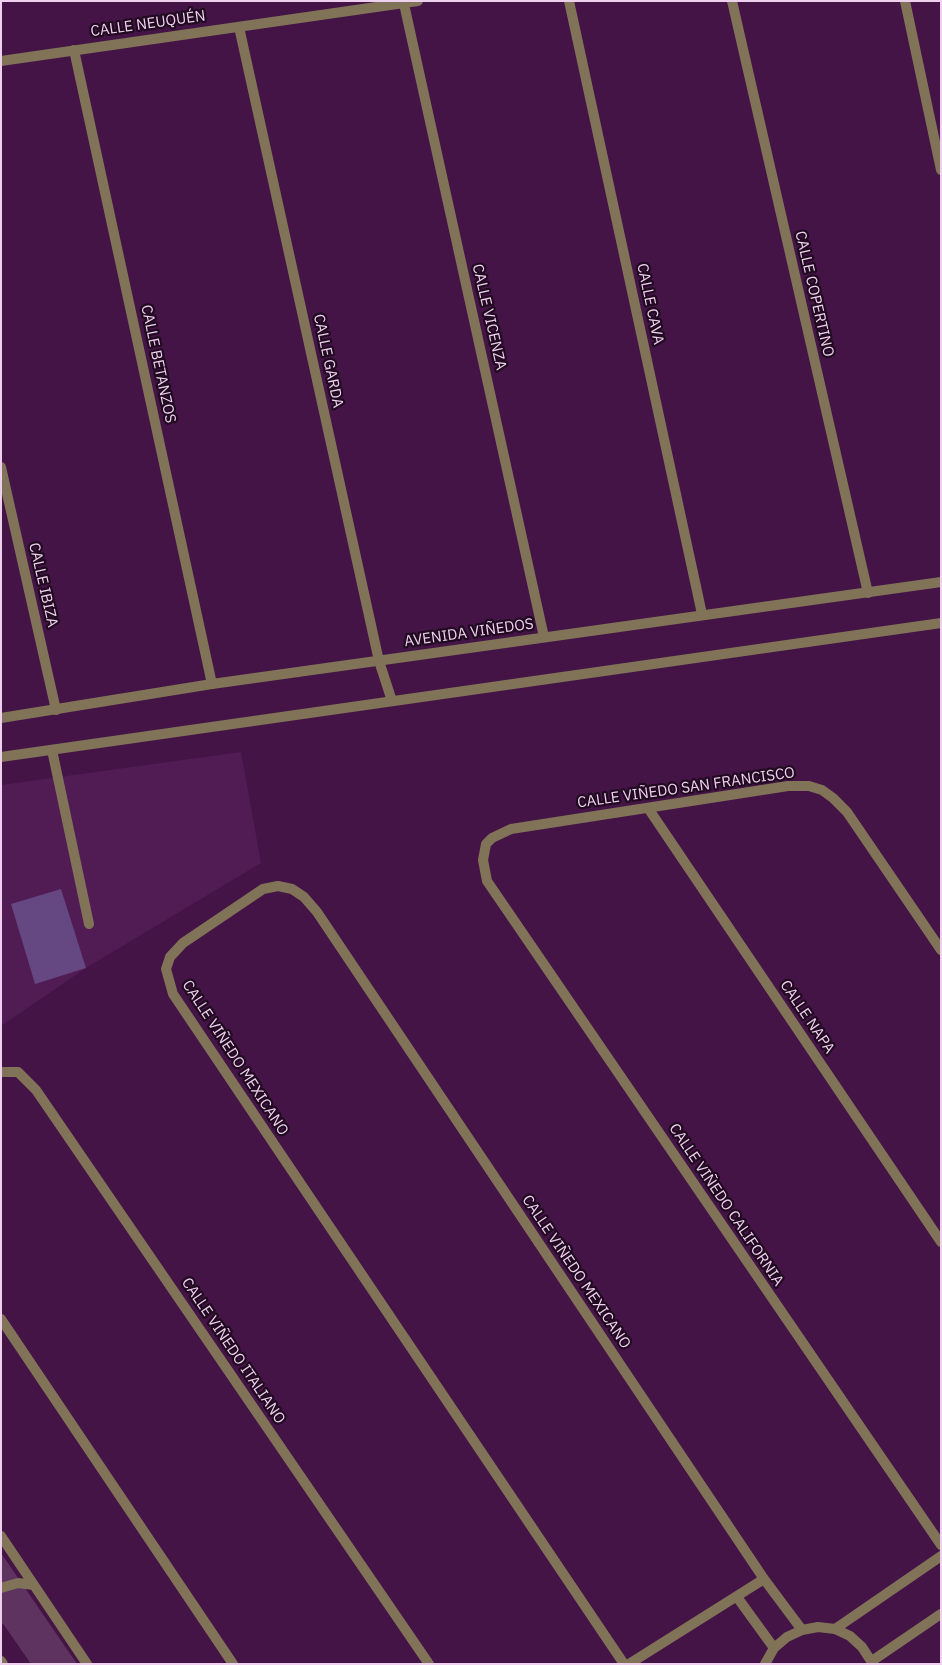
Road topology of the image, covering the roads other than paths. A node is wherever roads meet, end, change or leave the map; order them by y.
1 (418, 1) edge
2 (569, 1) edge
3 (732, 1) edge
4 (905, 1) edge
5 (404, 4) junction
6 (239, 27) junction
7 (74, 50) junction
8 (1, 61) edge
9 (941, 170) edge
10 (1, 467) edge
11 (941, 582) edge
12 (868, 593) junction
13 (702, 614) junction
14 (941, 623) edge
15 (544, 637) junction
16 (379, 661) junction
17 (212, 684) junction
18 (392, 702) junction
19 (56, 710) junction
20 (1, 718) edge
21 (52, 750) junction
22 (1, 757) edge
23 (648, 808) junction
24 (487, 881) joint
25 (89, 924) dead end
26 (941, 950) edge
27 (1, 1072) edge
28 (941, 1242) edge
29 (1, 1319) edge
30 (1, 1536) edge
31 (941, 1545) edge
32 (941, 1556) edge
33 (764, 1579) junction
34 (34, 1585) junction
35 (1, 1588) edge
36 (736, 1597) junction
37 (941, 1614) edge
38 (835, 1629) junction
39 (802, 1630) junction
40 (774, 1648) junction
41 (872, 1662) edge
42 (87, 1664) edge
43 (232, 1664) edge
44 (429, 1664) edge
45 (624, 1664) edge
46 (630, 1664) edge
47 (765, 1664) edge

1 - 5 street, CALLE NEUQUÉN
2 - 13 street, CALLE CAVA
3 - 12 street, CALLE COPERTINO
4 - 9 street
5 - 6 street, CALLE NEUQUÉN
5 - 15 street, CALLE VICENZA
6 - 7 street, CALLE NEUQUÉN
6 - 16 street, CALLE GARDA
7 - 8 street, CALLE NEUQUÉN
7 - 17 street, CALLE BETANZOS
10 - 19 street, CALLE IBIZA
11 - 12 street, AVENIDA VIÑEDOS
12 - 13 street, AVENIDA VIÑEDOS
13 - 15 street, AVENIDA VIÑEDOS
14 - 18 street
15 - 16 street, AVENIDA VIÑEDOS
16 - 17 street, AVENIDA VIÑEDOS
16 - 18 street, CALLE GARDA
17 - 19 street, AVENIDA VIÑEDOS
18 - 21 street
19 - 20 street, AVENIDA VIÑEDOS
21 - 22 street
21 - 25 street
23 - 24 street, CALLE VIÑEDO SAN FRANCISCO
23 - 26 street, CALLE VIÑEDO SAN FRANCISCO
23 - 28 street, CALLE NAPA
24 - 31 street, CALLE VIÑEDO CALIFORNIA
27 - 44 street, CALLE VIÑEDO ITALIANO
29 - 43 street
30 - 34 street
32 - 38 street
33 - 36 street
33 - 39 street, CALLE VIÑEDO MEXICANO
33 - 45 street, CALLE VIÑEDO MEXICANO
34 - 35 street
34 - 42 street
36 - 40 street
36 - 46 street
37 - 41 street
38 - 39 street
38 - 41 street
39 - 40 street
40 - 47 street

